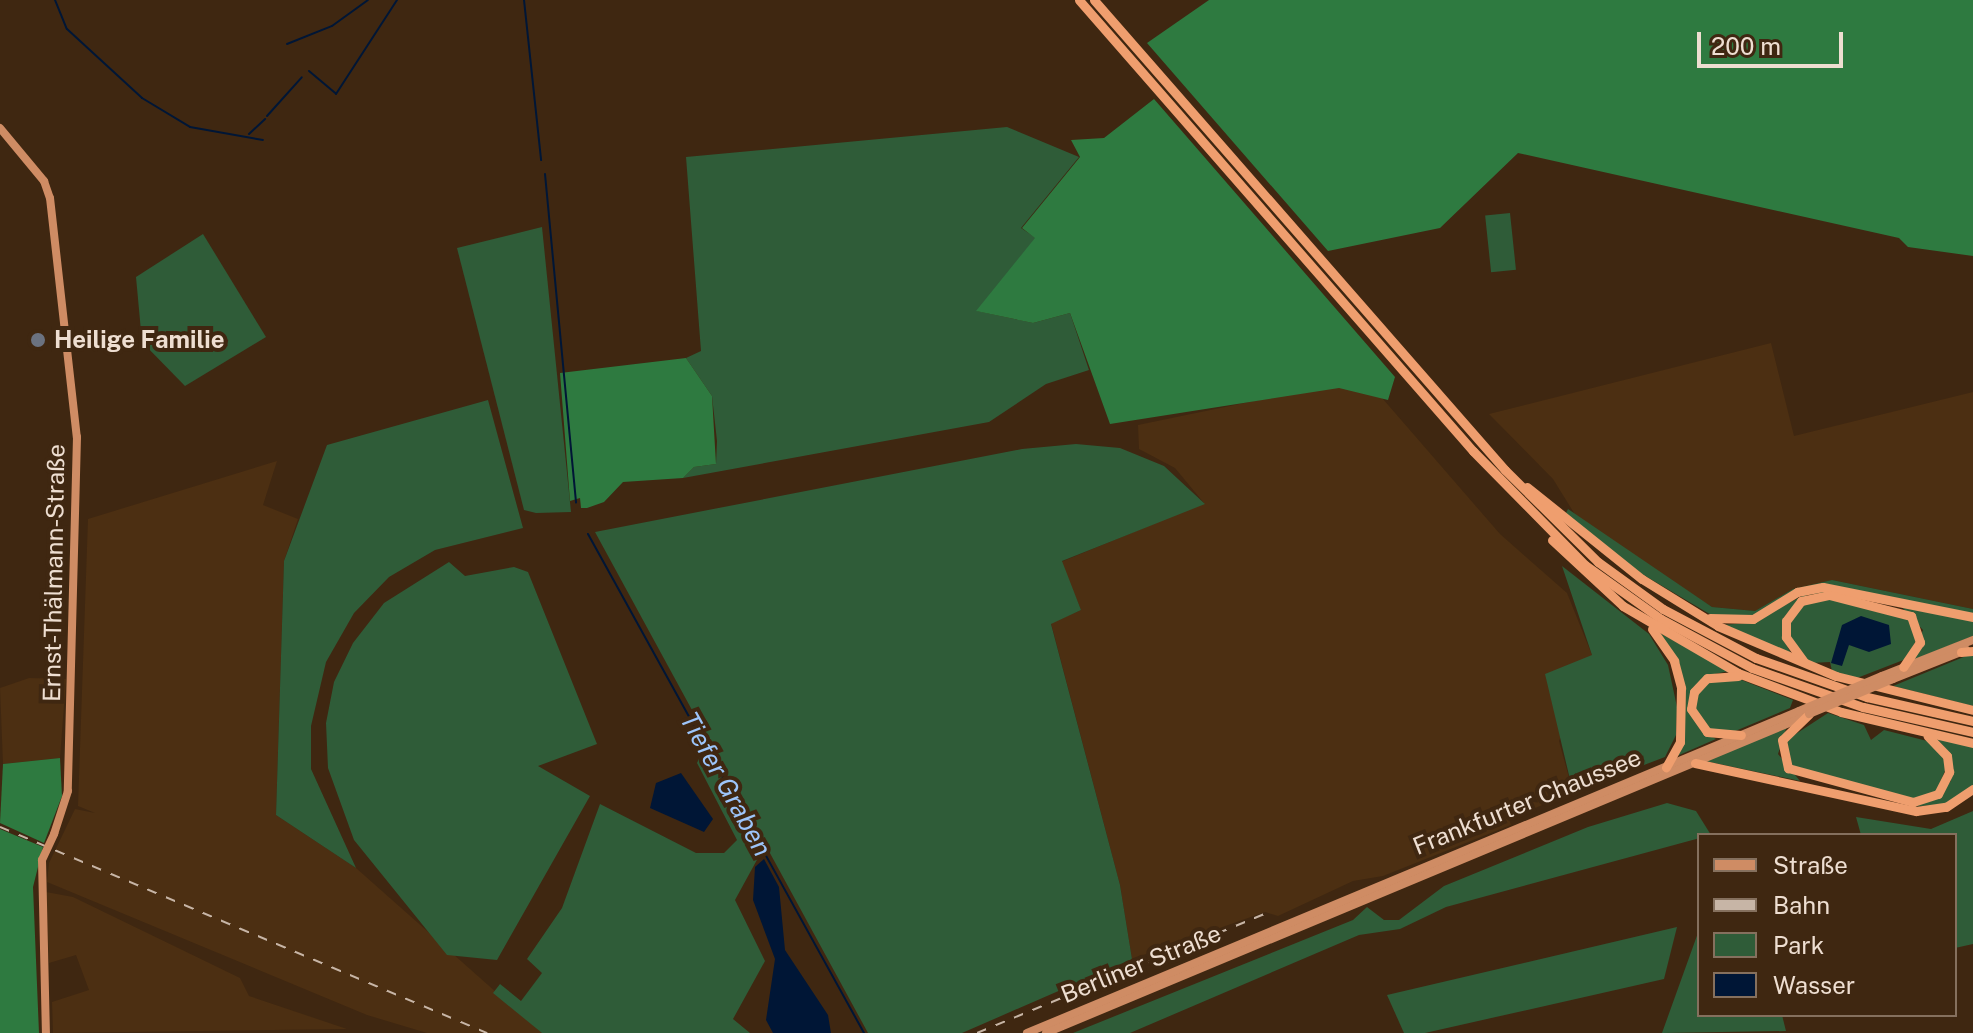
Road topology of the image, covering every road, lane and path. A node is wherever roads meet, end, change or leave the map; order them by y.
1 (1079, 0) edge
2 (1094, 0) edge
3 (0, 128) edge
4 (1505, 470) junction
5 (1541, 524) junction
6 (1703, 617) junction
7 (1973, 617) edge
8 (1648, 623) junction
9 (1973, 640) edge
10 (1973, 649) edge
11 (1961, 652) joint
12 (1809, 667) junction
13 (1903, 667) junction
14 (1744, 676) junction
15 (1973, 710) edge
16 (1804, 713) junction
17 (1973, 721) edge
18 (1922, 732) junction
19 (1973, 732) edge
20 (1741, 735) junction
21 (1973, 743) edge
22 (1695, 763) junction
23 (1666, 767) junction
24 (1973, 789) edge
25 (1271, 932) joint
26 (1287, 933) joint
27 (46, 1033) edge
28 (1027, 1033) edge
29 (1046, 1033) edge

1 - 5 highway
2 - 4 highway
3 - 27 main road, Ernst-Thälmann-Straße, bridge
4 - 6 highway
4 - 17 highway
5 - 8 highway
5 - 19 highway
6 - 7 highway
6 - 12 highway
8 - 14 highway
8 - 23 highway
9 - 13 main road
10 - 11 highway
11 - 16 main road, bridge
12 - 13 highway
12 - 15 highway
13 - 16 main road, bridge
14 - 18 highway
14 - 20 highway
16 - 18 highway
16 - 20 main road, Frankfurter Chaussee
16 - 22 main road, Frankfurter Chaussee
18 - 21 highway
20 - 23 main road, Frankfurter Chaussee
22 - 24 highway
22 - 26 main road, Frankfurter Chaussee
23 - 25 main road, Frankfurter Chaussee
25 - 28 main road, Berliner Straße
26 - 29 main road, Berliner Straße

